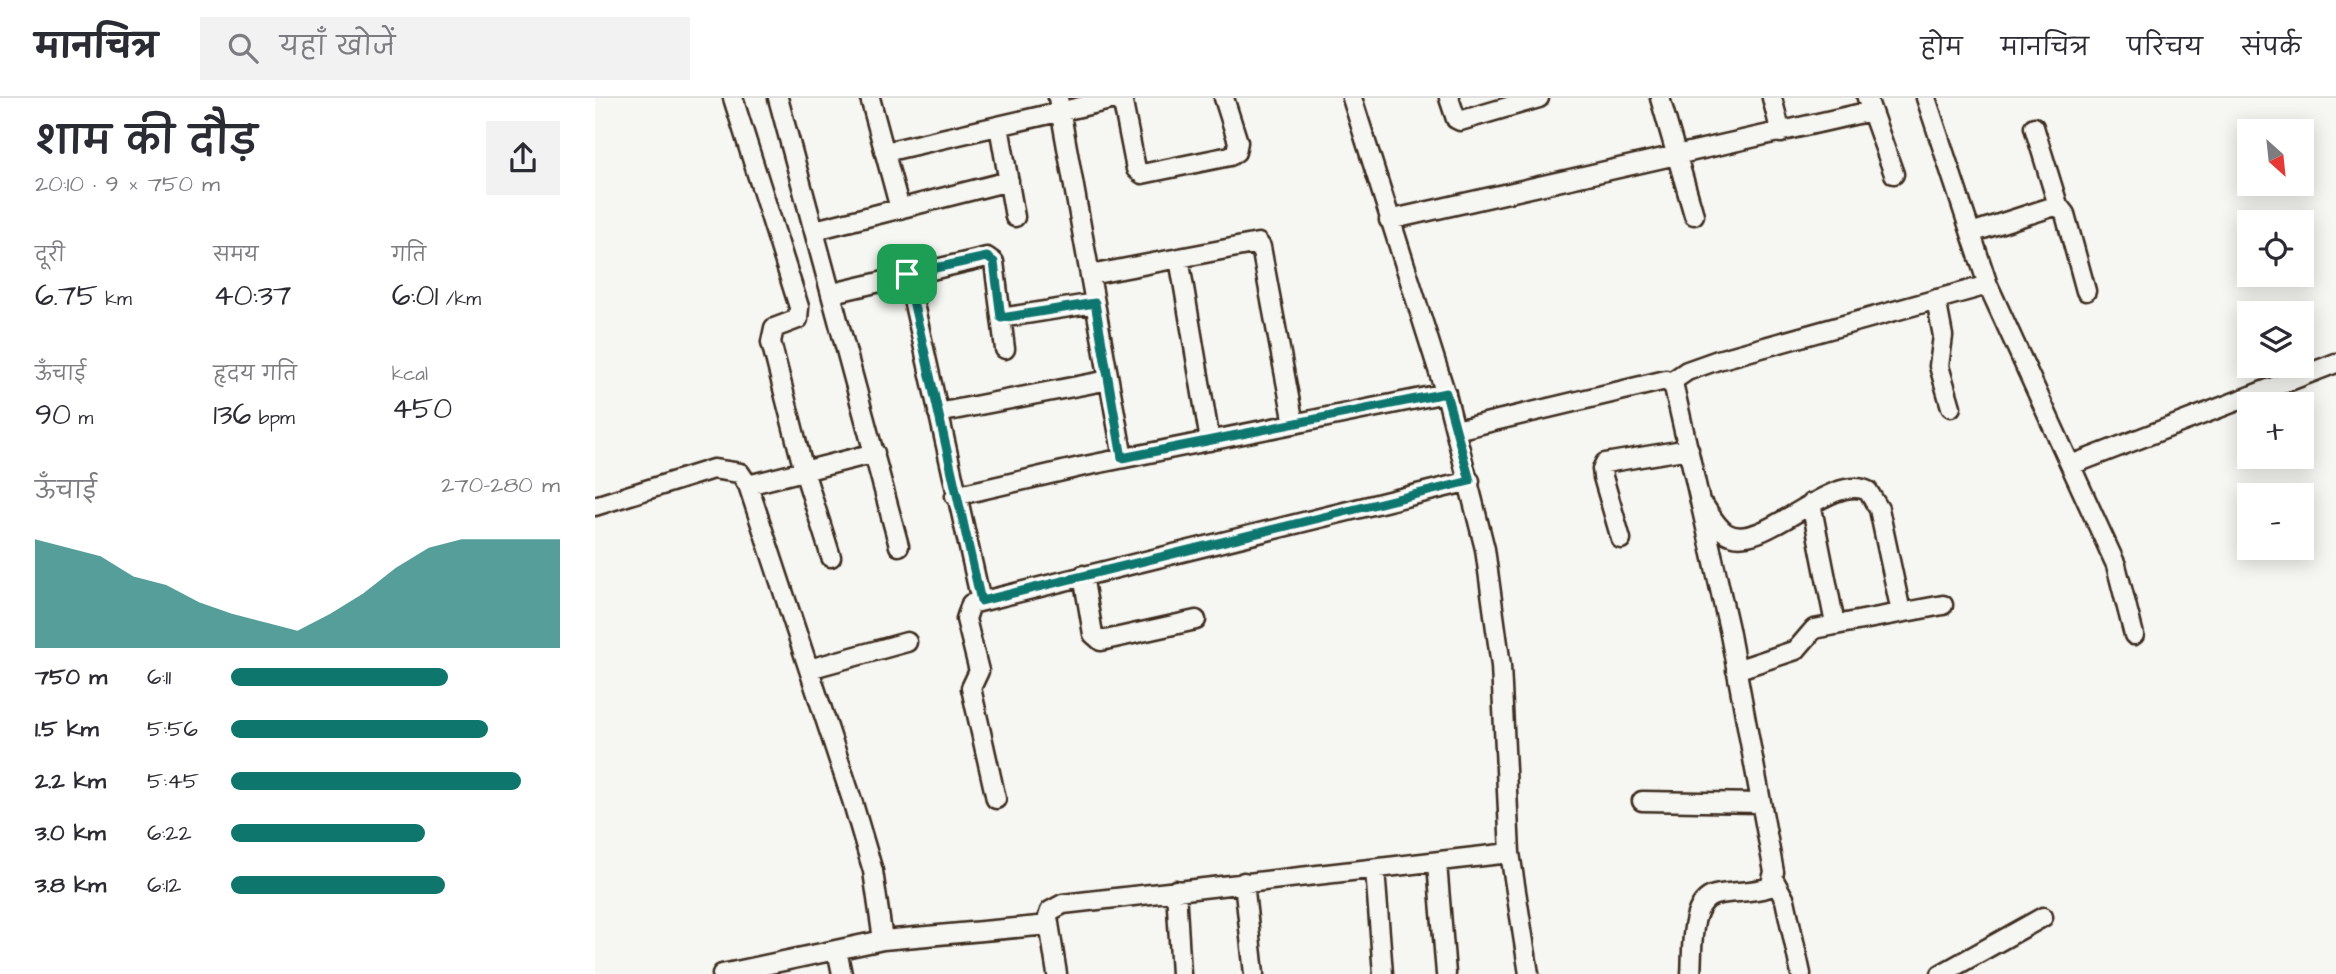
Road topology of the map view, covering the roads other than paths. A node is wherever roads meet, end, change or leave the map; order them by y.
1 (733, 98) edge
2 (778, 98) edge
3 (870, 98) edge
4 (1121, 98) edge
5 (1224, 98) edge
6 (1352, 98) edge
7 (1449, 98) edge
8 (1539, 98) edge
9 (1660, 98) edge
10 (1772, 98) edge
11 (1946, 98) edge
12 (1927, 101) edge
13 (1869, 104) edge
14 (1059, 105) edge
15 (999, 126) junction
16 (2035, 127) dead end
17 (1781, 133) junction
18 (885, 152) junction
19 (1677, 157) junction
20 (1893, 174) dead end
21 (1009, 181) junction
22 (2058, 205) junction
23 (900, 209) junction
24 (1694, 215) dead end
25 (1015, 217) dead end
26 (1388, 220) junction
27 (815, 230) junction
28 (1971, 233) junction
29 (1179, 258) junction
30 (907, 274) junction
31 (1090, 275) junction
32 (1988, 285) junction
33 (2086, 291) dead end
34 (833, 293) junction
35 (1936, 299) junction
36 (1095, 303) junction
37 (1001, 318) junction
38 (1005, 349) dead end
39 (2336, 363) edge
40 (1109, 380) junction
41 (1671, 382) junction
42 (1446, 393) junction
43 (1951, 407) dead end
44 (937, 414) junction
45 (1294, 424) junction
46 (1456, 430) junction
47 (1210, 441) junction
48 (1689, 449) junction
49 (875, 453) junction
50 (1122, 458) junction
51 (2071, 466) junction
52 (804, 471) junction
53 (1470, 481) junction
54 (748, 485) junction
55 (955, 496) junction
56 (1700, 499) junction
57 (1811, 503) junction
58 (595, 506) edge
59 (1621, 539) dead end
60 (899, 547) dead end
61 (831, 557) dead end
62 (1083, 575) junction
63 (981, 601) junction
64 (1943, 604) dead end
65 (1901, 612) junction
66 (1196, 620) dead end
67 (1835, 624) junction
68 (2134, 635) dead end
69 (907, 642) dead end
70 (809, 669) junction
71 (1737, 670) junction
72 (996, 799) dead end
73 (1642, 801) dead end
74 (1761, 803) junction
75 (1510, 853) junction
76 (1437, 863) junction
77 (1375, 869) junction
78 (1774, 880) junction
79 (1244, 883) junction
80 (1177, 890) junction
81 (2043, 917) dead end
82 (1049, 925) junction
83 (883, 940) junction
84 (837, 950) junction
85 (732, 973) edge
86 (842, 974) edge
87 (1056, 974) edge
88 (1181, 974) edge
89 (1254, 974) edge
90 (1383, 974) edge
91 (1446, 974) edge
92 (1529, 974) edge
93 (1691, 974) edge
94 (1801, 974) edge
95 (1941, 974) edge

1 - 52 street
2 - 27 street
3 - 18 street
4 - 5 street
4 - 14 street
6 - 26 street
7 - 8 street
9 - 19 street
10 - 17 street
11 - 12 street
12 - 28 street
13 - 17 street
13 - 20 street
14 - 15 street
14 - 31 street
15 - 18 street
15 - 21 street
16 - 22 street
17 - 19 street
18 - 23 street
19 - 24 street
19 - 26 street
21 - 23 street
21 - 25 street
22 - 28 street
22 - 33 street
23 - 27 street
26 - 42 street
27 - 34 street
28 - 32 street
29 - 31 street
29 - 45 street
29 - 47 street
30 - 34 street
30 - 37 street
30 - 44 street
31 - 36 street
32 - 35 street
32 - 51 street
34 - 49 street
35 - 41 street
35 - 43 street
36 - 37 street
36 - 40 street
37 - 38 street
39 - 51 street
40 - 44 street
40 - 50 street
41 - 46 street
41 - 48 street
42 - 45 street
42 - 46 street
44 - 55 street
45 - 47 street
46 - 53 street
47 - 50 street
48 - 56 street
48 - 59 street
49 - 52 street
49 - 60 street
50 - 55 street
51 - 68 street
52 - 54 street
52 - 61 street
53 - 62 street
53 - 75 street
54 - 58 street
54 - 70 street
55 - 63 street
56 - 57 street
56 - 71 street
57 - 65 street
57 - 67 street
62 - 63 street
62 - 66 street
63 - 72 street
64 - 65 street
65 - 67 street
67 - 71 street
69 - 70 street
70 - 83 street
71 - 74 street
73 - 74 street
74 - 78 street
75 - 76 street
75 - 92 street
76 - 77 street
76 - 91 street
77 - 79 street
77 - 90 street
78 - 93 street
78 - 94 street
79 - 80 street
79 - 89 street
80 - 82 street
80 - 88 street
81 - 95 street
82 - 83 street
82 - 87 street
83 - 84 street
84 - 85 street
84 - 86 street

